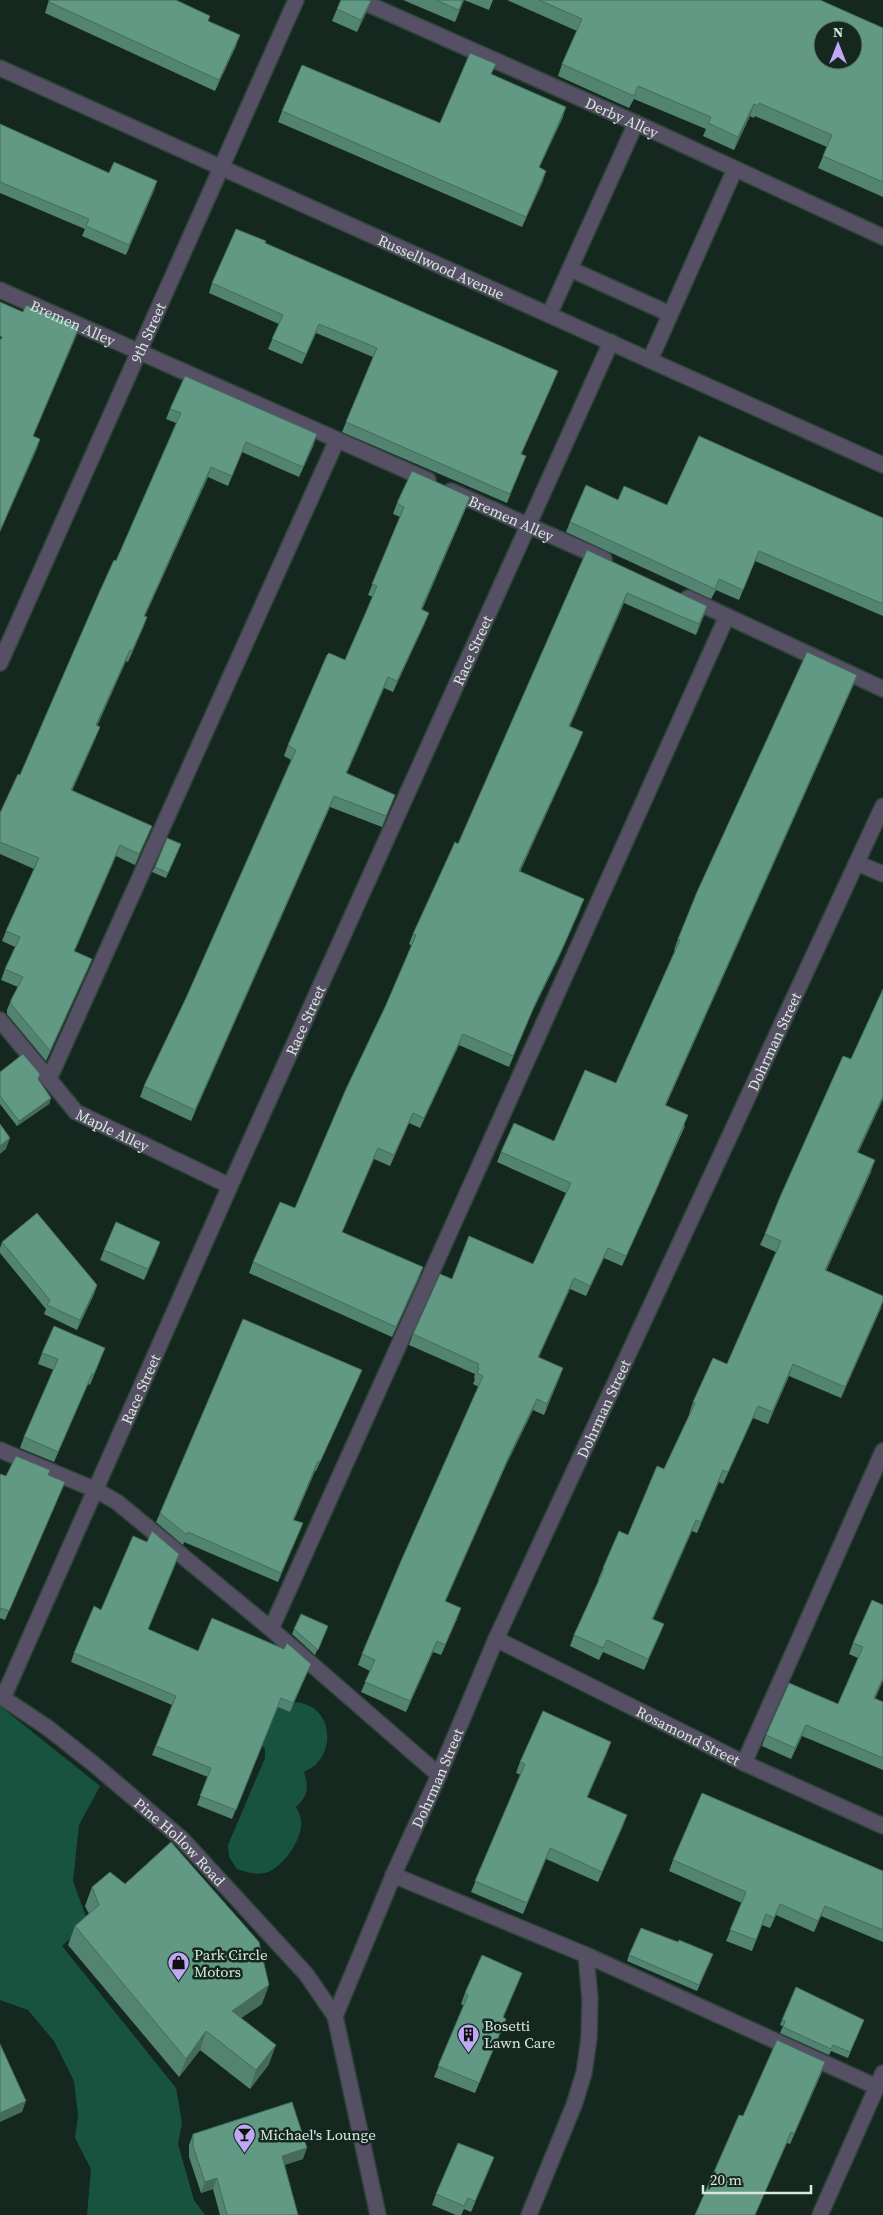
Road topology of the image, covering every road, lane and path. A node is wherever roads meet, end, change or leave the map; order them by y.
1 (296, 0) edge
2 (359, 0) edge
3 (0, 68) edge
4 (636, 123) junction
5 (221, 167) junction
6 (735, 169) junction
7 (883, 236) edge
8 (570, 268) junction
9 (0, 290) edge
10 (550, 314) junction
11 (670, 314) junction
12 (611, 342) junction
13 (138, 352) junction
14 (650, 360) junction
15 (337, 440) junction
16 (883, 465) edge
17 (528, 525) junction
18 (619, 566) edge
19 (673, 591) edge
20 (728, 616) junction
21 (0, 663) edge
22 (883, 690) edge
23 (883, 806) edge
24 (857, 863) junction
25 (883, 874) edge
26 (0, 1020) edge
27 (49, 1079) junction
28 (230, 1186) junction
29 (0, 1450) edge
30 (883, 1450) edge
31 (96, 1490) junction
32 (271, 1628) junction
33 (496, 1639) junction
34 (2, 1697) edge
35 (744, 1763) junction
36 (439, 1776) junction
37 (883, 1826) edge
38 (393, 1875) junction
39 (586, 1955) junction
40 (335, 2016) junction
41 (880, 2080) edge
42 (378, 2215) edge
43 (529, 2215) edge
44 (820, 2215) edge

1 - 5 street, 9th Street
2 - 4 street, Derby Alley
3 - 5 street, Russellwood Avenue
4 - 6 street, Derby Alley
4 - 8 street
5 - 10 street, Russellwood Avenue
5 - 13 street, 9th Street
6 - 7 street, Derby Alley
6 - 11 street
8 - 10 street
8 - 11 street
9 - 13 street, Bremen Alley
10 - 12 street, Russellwood Avenue
11 - 14 street
12 - 14 street, Russellwood Avenue
12 - 17 street, Race Street
13 - 15 street, Bremen Alley
13 - 21 street, 9th Street
14 - 16 street, Russellwood Avenue
15 - 17 street, Bremen Alley
15 - 27 street
17 - 18 street, Bremen Alley
17 - 28 street, Race Street
19 - 20 street
20 - 22 street
20 - 32 street
23 - 24 street, Dohrman Street
24 - 25 street
24 - 33 street, Dohrman Street
26 - 27 street, Maple Alley
27 - 28 street, Maple Alley
28 - 31 street, Race Street
29 - 31 street
30 - 35 street
31 - 32 street
31 - 34 street, Race Street
32 - 36 street
33 - 35 street, Rosamond Street
33 - 36 street, Dohrman Street
34 - 40 street, Pine Hollow Road
35 - 37 street, Rosamond Street
36 - 38 street, Dohrman Street
38 - 39 street
38 - 40 street, Dohrman Street
39 - 41 street
39 - 43 street
40 - 42 street
41 - 44 street

